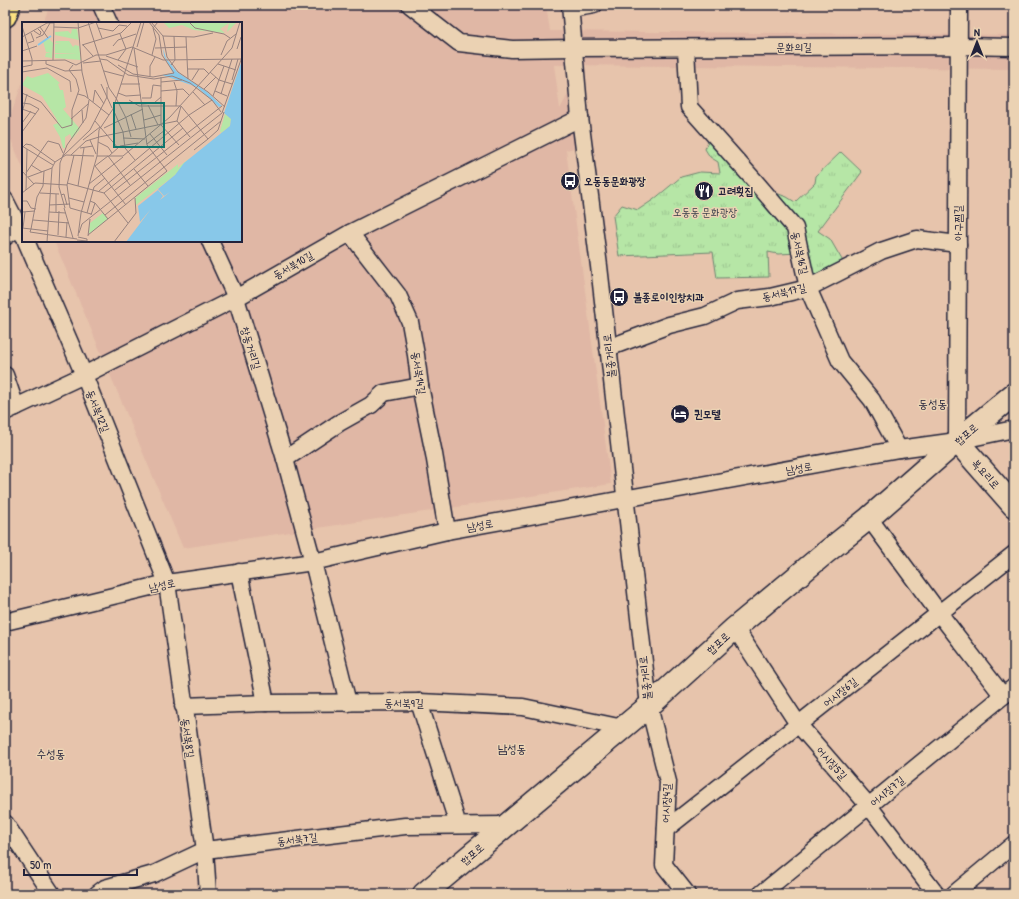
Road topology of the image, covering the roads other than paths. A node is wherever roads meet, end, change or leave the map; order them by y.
1 (9, 5) edge
2 (101, 5) edge
3 (410, 5) edge
4 (594, 5) edge
5 (959, 5) edge
6 (570, 7) edge
7 (5, 16) edge
8 (109, 22) edge
9 (959, 46) junction
10 (1014, 47) edge
11 (574, 48) junction
12 (686, 48) junction
13 (580, 118) junction
14 (5, 200) edge
15 (22, 232) edge
16 (350, 233) junction
17 (22, 234) edge
18 (5, 237) edge
19 (26, 242) edge
20 (210, 242) edge
21 (958, 244) junction
22 (808, 288) junction
23 (236, 298) junction
24 (608, 348) junction
25 (5, 374) edge
26 (84, 376) junction
27 (420, 386) junction
28 (1014, 394) edge
29 (10, 410) edge
30 (1014, 429) edge
31 (957, 441) junction
32 (899, 449) junction
33 (285, 459) junction
34 (625, 499) junction
35 (1014, 506) edge
36 (869, 518) junction
37 (447, 531) junction
38 (1014, 554) edge
39 (314, 562) junction
40 (239, 572) junction
41 (167, 583) junction
42 (939, 613) junction
43 (5, 622) edge
44 (735, 628) junction
45 (1008, 692) edge
46 (419, 702) junction
47 (266, 703) junction
48 (348, 703) junction
49 (183, 706) junction
50 (649, 706) junction
51 (798, 724) junction
52 (623, 728) junction
53 (869, 806) junction
54 (5, 823) edge
55 (458, 825) junction
56 (506, 825) junction
57 (666, 829) junction
58 (1014, 844) edge
59 (205, 850) junction
60 (432, 892) edge
61 (52, 894) edge
62 (97, 894) edge
63 (208, 894) edge
64 (687, 894) edge
65 (761, 894) edge
66 (936, 894) edge
67 (954, 894) edge

1 - 7 main road
2 - 8 street
3 - 11 street, 문화의길
4 - 6 street
5 - 9 street, 아구찜길
6 - 11 street, 불종거리로
9 - 10 street, 문화의길
9 - 12 street, 문화의길
9 - 21 street, 아구찜길
11 - 12 street, 문화의길
11 - 13 street, 불종거리로
12 - 22 street, 동서북16길
13 - 16 street, 동서북10길
13 - 24 street, 불종거리로
14 - 15 street, 동서북12길
16 - 23 street, 동서북10길
16 - 27 street, 동서북14길
17 - 18 street
19 - 26 street, 동서북12길
20 - 23 street, 창동거리길
21 - 22 street, 동서북17길
21 - 31 street, 아구찜길
22 - 24 street, 동서북17길
22 - 32 street, 동서북16길
23 - 26 street, 동서북10길
23 - 33 street, 창동거리길
24 - 34 street, 불종거리로
25 - 29 street
26 - 29 street, 동서북10길
26 - 41 street, 동서북12길
27 - 33 street
27 - 37 street, 동서북14길
28 - 31 main road, 합포로
30 - 31 street, 남성로
31 - 32 street, 남성로
31 - 35 main road, 복요리로
31 - 36 main road, 합포로
32 - 34 street, 남성로
33 - 39 street, 창동거리길
34 - 37 street, 남성로
34 - 50 street, 불종거리로
36 - 42 street
36 - 44 main road, 합포로
37 - 39 street, 남성로
38 - 42 street, 어시장6길
39 - 40 street, 남성로
39 - 48 street, 창동거리길
40 - 41 street, 남성로
40 - 47 street
41 - 43 street, 남성로
41 - 49 street, 동서북8길
42 - 45 street
42 - 51 street, 어시장6길
44 - 50 main road, 합포로
44 - 51 street, 어시장5길
45 - 53 street, 어시장7길
46 - 48 street, 동서북9길
46 - 52 street, 동서북9길
46 - 55 street
47 - 48 street, 동서북9길
47 - 49 street, 동서북9길
49 - 59 street, 동서북8길
50 - 52 main road, 합포로
50 - 57 street, 어시장4길
51 - 53 street, 어시장5길
51 - 57 street, 어시장6길
52 - 56 main road, 합포로
53 - 65 street, 어시장7길
53 - 66 street, 어시장5길
54 - 61 street
55 - 56 street, 동서북7길
55 - 59 street, 동서북7길
56 - 60 main road, 합포로
57 - 64 street, 어시장4길
58 - 67 street
59 - 62 street, 동서북7길
59 - 63 street, 동서북8길

